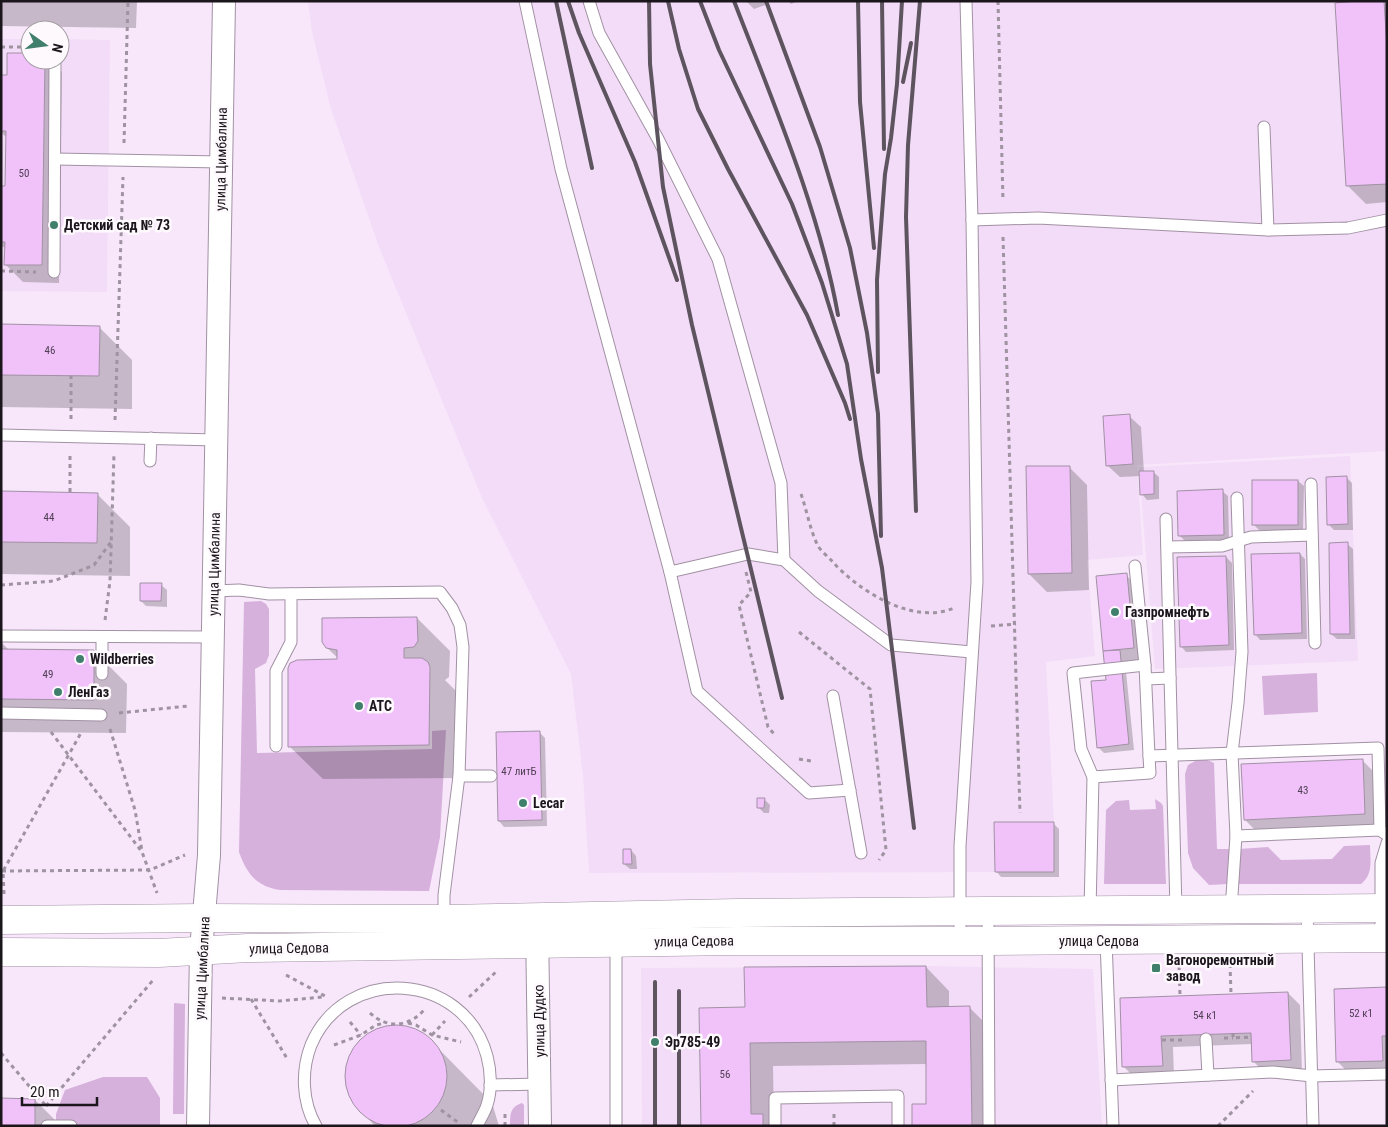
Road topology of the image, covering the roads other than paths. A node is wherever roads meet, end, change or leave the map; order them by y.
1 (224, 1) edge
2 (525, 1) edge
3 (589, 1) edge
4 (966, 1) edge
5 (56, 70) edge
6 (1264, 127) dead end
7 (55, 159) junction
8 (221, 162) junction
9 (972, 220) junction
10 (1387, 220) edge
11 (1268, 230) junction
12 (54, 272) road end
13 (1, 435) edge
14 (151, 438) junction
15 (217, 440) junction
16 (150, 461) dead end
17 (1311, 484) dead end
18 (1237, 498) dead end
19 (1166, 519) dead end
20 (1312, 536) junction
21 (1238, 541) junction
22 (1167, 547) junction
23 (784, 560) junction
24 (1135, 566) dead end
25 (670, 572) junction
26 (214, 591) junction
27 (291, 594) junction
28 (1, 636) edge
29 (102, 637) junction
30 (213, 637) junction
31 (1315, 643) dead end
32 (972, 652) junction
33 (1145, 665) junction
34 (102, 674) dead end
35 (1170, 678) junction
36 (1146, 679) junction
37 (834, 696) dead end
38 (1, 714) edge
39 (96, 715) road end
40 (276, 746) dead end
41 (1232, 753) junction
42 (1172, 755) junction
43 (1149, 756) junction
44 (459, 776) junction
45 (491, 776) dead end
46 (1093, 777) junction
47 (850, 790) junction
48 (1383, 833) edge
49 (1236, 836) junction
50 (1387, 844) edge
51 (861, 853) road end
52 (1384, 908) edge
53 (1307, 909) junction
54 (3, 910) edge
55 (1176, 910) junction
56 (1231, 910) junction
57 (1090, 911) junction
58 (960, 912) junction
59 (988, 912) junction
60 (538, 917) junction
61 (204, 918) junction
62 (444, 918) junction
63 (1384, 938) edge
64 (1307, 939) junction
65 (1106, 940) junction
66 (960, 941) junction
67 (988, 941) junction
68 (616, 942) junction
69 (538, 944) junction
70 (201, 950) junction
71 (1, 952) edge
72 (1206, 1039) dead end
73 (1387, 1074) edge
74 (1208, 1075) junction
75 (1312, 1076) junction
76 (1111, 1080) junction
77 (540, 1084) junction
78 (490, 1085) junction
79 (47, 1126) edge
80 (71, 1126) edge
81 (198, 1126) edge
82 (316, 1126) edge
83 (477, 1126) edge
84 (540, 1126) edge
85 (616, 1126) edge
86 (775, 1126) edge
87 (898, 1126) edge
88 (990, 1126) edge
89 (1113, 1126) edge
90 (1313, 1126) edge

1 - 8 street, улица Цимбалина
2 - 25 lane
3 - 23 lane
4 - 9 lane
5 - 7 lane
6 - 11 lane
7 - 8 lane
7 - 12 lane
8 - 15 street, улица Цимбалина
9 - 11 lane
9 - 32 lane
10 - 11 lane
13 - 14 lane
14 - 15 lane
14 - 16 lane
15 - 26 street, улица Цимбалина
17 - 20 lane
18 - 21 lane
19 - 22 lane
20 - 21 lane
20 - 31 lane
21 - 22 lane
21 - 41 lane
22 - 35 lane
23 - 25 lane
23 - 32 lane
24 - 33 lane
25 - 47 lane
26 - 27 lane
26 - 30 street, улица Цимбалина
27 - 40 lane
27 - 44 lane
28 - 29 lane
29 - 30 lane
29 - 34 lane
30 - 61 street, улица Цимбалина
32 - 58 lane
33 - 36 lane
33 - 46 lane
35 - 36 lane
35 - 42 lane
36 - 43 lane
37 - 47 lane
38 - 39 lane
41 - 42 lane
41 - 48 lane
41 - 49 lane
42 - 43 lane
42 - 55 lane
43 - 46 lane
44 - 45 lane
44 - 62 lane
46 - 57 lane
47 - 51 lane
48 - 49 lane
49 - 56 lane
50 - 52 lane
52 - 53 main road, улица Седова
52 - 63 lane
53 - 56 main road, улица Седова
53 - 64 lane
54 - 61 main road, улица Седова
55 - 56 main road, улица Седова
55 - 57 main road, улица Седова
57 - 59 main road, улица Седова
58 - 59 main road, улица Седова
58 - 60 main road, улица Седова
58 - 66 lane
59 - 67 lane
60 - 62 main road, улица Седова
60 - 69 street, улица Дудко
61 - 62 main road, улица Седова
61 - 70 street, улица Цимбалина
63 - 64 main road, улица Седова
64 - 65 main road, улица Седова
64 - 75 lane
65 - 67 main road, улица Седова
65 - 76 lane
66 - 67 main road, улица Седова
66 - 68 main road, улица Седова
67 - 88 lane
68 - 69 main road, улица Седова
68 - 85 lane
69 - 70 main road, улица Седова
69 - 77 street, улица Дудко
70 - 71 main road, улица Седова
70 - 81 street, улица Цимбалина
72 - 74 lane
73 - 75 lane
74 - 75 lane
74 - 76 lane
75 - 90 lane
76 - 89 lane
77 - 78 lane
77 - 84 street, улица Дудко
78 - 82 lane
78 - 83 lane
79 - 80 lane
86 - 87 lane

